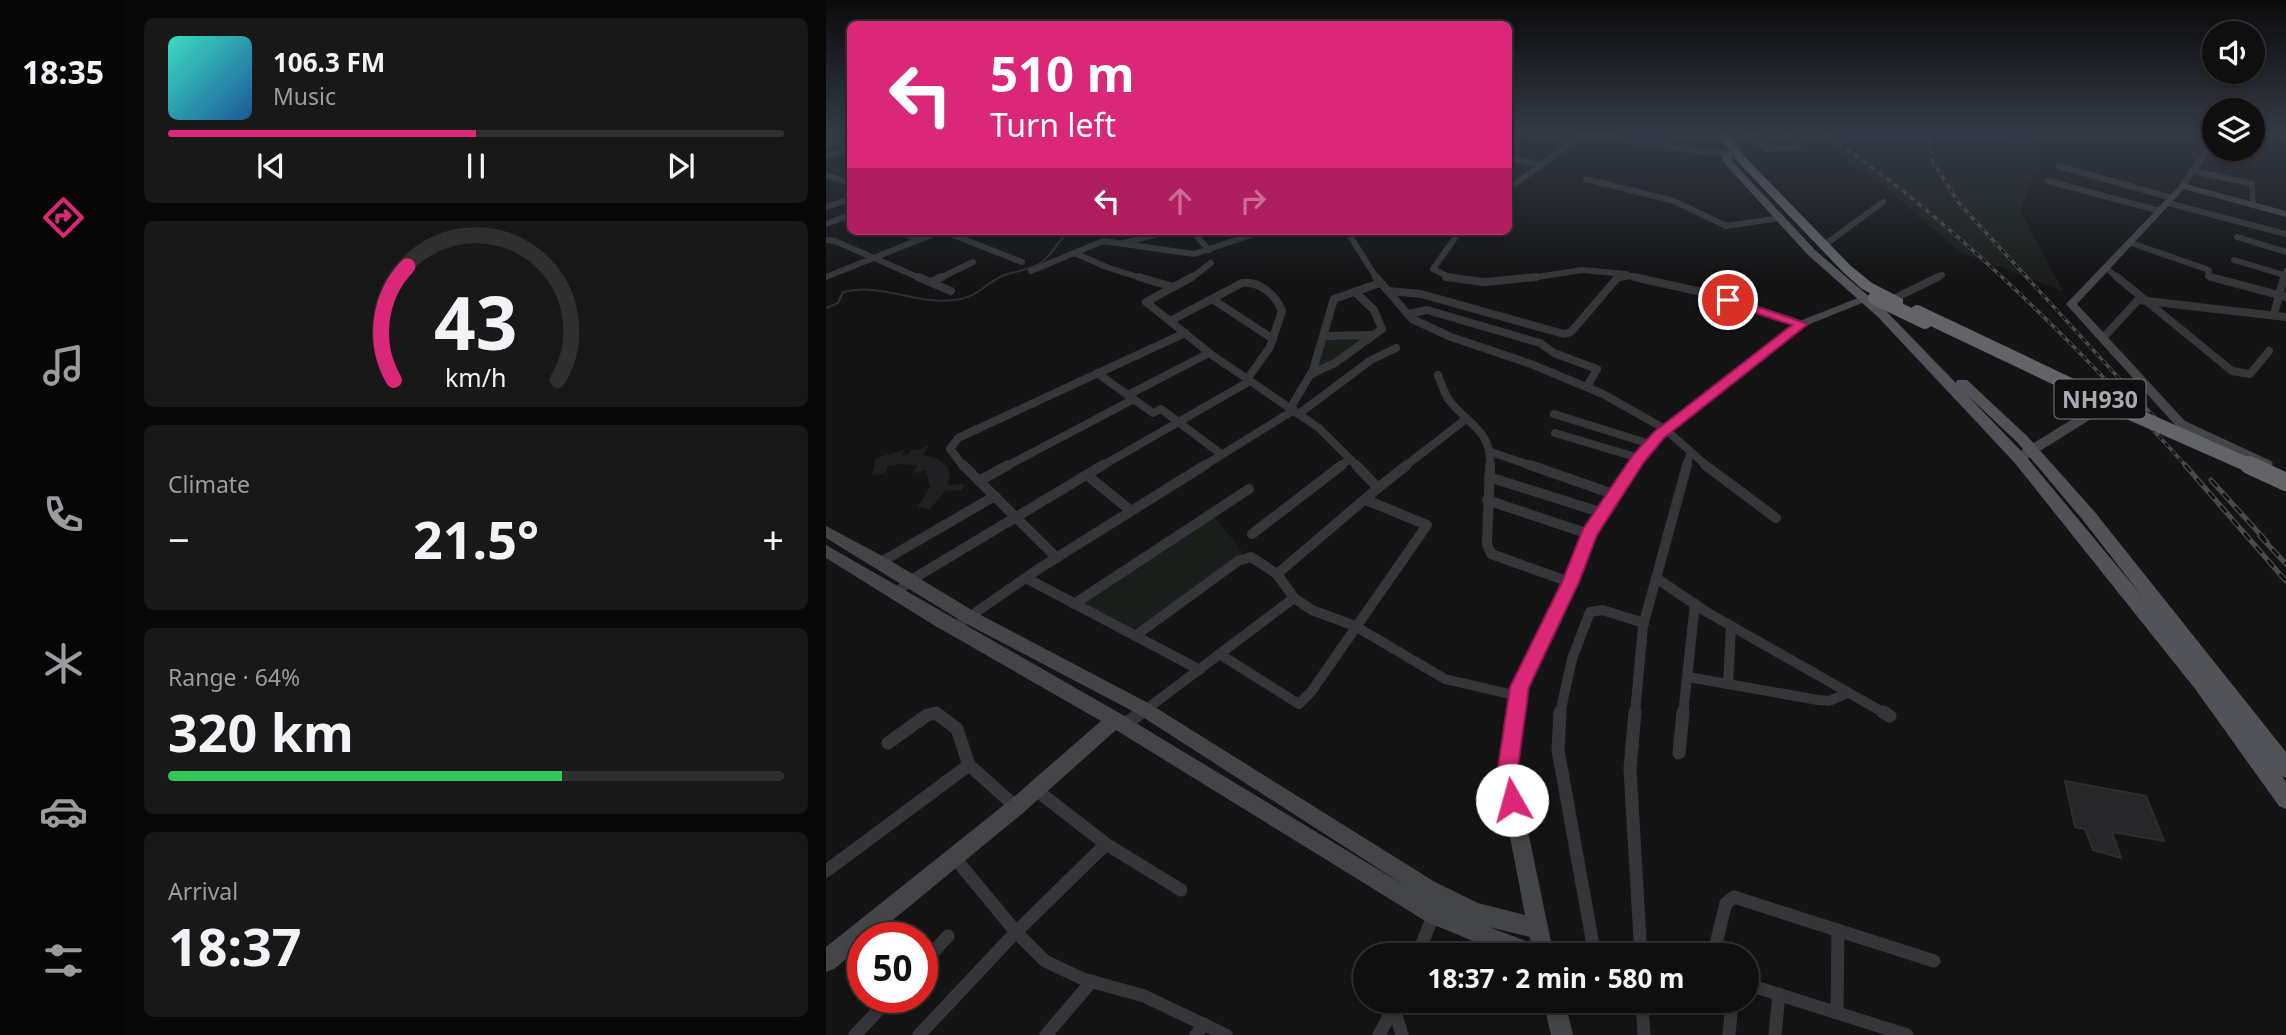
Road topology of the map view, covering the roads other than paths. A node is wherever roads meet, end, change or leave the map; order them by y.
1 (1600, 182) edge
2 (1747, 182) edge
3 (1756, 182) edge
4 (1763, 182) edge
5 (2053, 182) edge
6 (2074, 182) edge
7 (2114, 182) edge
8 (2185, 182) edge
9 (2244, 182) edge
10 (2069, 186) junction
11 (2182, 187) junction
12 (847, 200) edge
13 (2170, 200) junction
14 (1882, 202) dead end
15 (2253, 205) junction
16 (827, 206) edge
17 (2160, 211) junction
18 (847, 216) edge
19 (2286, 216) edge
20 (1780, 218) junction
21 (826, 224) edge
22 (2286, 234) edge
23 (907, 235) edge
24 (932, 235) edge
25 (952, 235) edge
26 (1153, 235) edge
27 (1196, 235) edge
28 (1251, 235) dead end
29 (1349, 235) edge
30 (1457, 235) edge
31 (2236, 237) dead end
32 (826, 240) edge
33 (919, 240) junction
34 (1124, 243) junction
35 (2131, 243) junction
36 (1823, 246) junction
37 (1209, 250) junction
38 (2286, 252) edge
39 (1074, 253) junction
40 (876, 257) junction
41 (2234, 260) dead end
42 (974, 262) dead end
43 (1022, 262) dead end
44 (1211, 263) dead end
45 (2106, 268) junction
46 (1031, 271) dead end
47 (2285, 273) edge
48 (828, 275) edge
49 (1630, 275) junction
50 (1942, 275) dead end
51 (931, 282) junction
52 (1380, 283) junction
53 (1173, 287) junction
54 (951, 291) dead end
55 (1388, 291) junction
56 (1355, 292) junction
57 (1870, 295) junction
58 (2282, 296) edge
59 (1212, 299) junction
60 (2147, 302) junction
61 (1904, 305) junction
62 (1409, 314) junction
63 (2274, 314) junction
64 (2286, 317) edge
65 (1170, 321) junction
66 (1801, 324) junction
67 (1185, 333) junction
68 (1374, 335) junction
69 (1324, 336) junction
70 (2102, 338) junction
71 (1273, 339) junction
72 (1396, 348) dead end
73 (2269, 351) dead end
74 (1209, 353) junction
75 (1097, 373) junction
76 (1311, 374) junction
77 (1438, 375) dead end
78 (1249, 379) junction
79 (1587, 387) junction
80 (1131, 397) junction
81 (1295, 410) junction
82 (1554, 414) dead end
83 (1466, 419) junction
84 (1178, 422) junction
85 (1665, 429) junction
86 (1555, 433) dead end
87 (1650, 444) junction
88 (1490, 452) junction
89 (1222, 454) junction
90 (1690, 454) junction
91 (2026, 455) junction
92 (1639, 458) junction
93 (1350, 459) junction
94 (2286, 472) edge
95 (1088, 476) junction
96 (1489, 477) junction
97 (979, 481) junction
98 (2286, 482) edge
99 (1378, 488) junction
100 (1250, 489) dead end
101 (2286, 491) edge
102 (2068, 492) junction
103 (1613, 494) junction
104 (2048, 494) junction
105 (995, 496) junction
106 (1366, 500) junction
107 (1487, 500) junction
108 (1131, 511) junction
109 (1603, 513) junction
110 (1015, 516) junction
111 (1776, 519) dead end
112 (826, 531) edge
113 (1252, 534) dead end
114 (1589, 534) junction
115 (826, 551) edge
116 (1057, 558) junction
117 (881, 562) junction
118 (1277, 574) junction
119 (1026, 578) junction
120 (1656, 578) junction
121 (1570, 582) junction
122 (904, 586) junction
123 (1294, 598) junction
124 (1074, 604) junction
125 (1695, 604) junction
126 (961, 622) junction
127 (1644, 622) junction
128 (1355, 626) junction
129 (1731, 626) junction
130 (1135, 636) junction
131 (1221, 655) junction
132 (1200, 670) junction
133 (1688, 677) junction
134 (1728, 684) junction
135 (1848, 694) junction
136 (1518, 696) junction
137 (1144, 709) junction
138 (1889, 716) dead end
139 (1120, 722) junction
140 (888, 743) dead end
141 (1679, 752) dead end
142 (969, 765) junction
143 (2286, 768) edge
144 (1036, 790) junction
145 (2286, 799) edge
146 (1016, 807) junction
147 (1106, 844) junction
148 (954, 857) junction
149 (826, 871) edge
150 (1181, 890) dead end
151 (1439, 895) junction
152 (1434, 915) junction
153 (1538, 929) junction
154 (1838, 930) junction
155 (1016, 932) junction
156 (948, 936) dead end
157 (1422, 943) edge
158 (1504, 943) edge
159 (1541, 943) edge
160 (1593, 943) edge
161 (1641, 943) edge
162 (1716, 943) edge
163 (938, 947) edge
164 (826, 961) edge
165 (1934, 961) dead end
166 (1092, 981) junction
167 (1759, 988) edge
168 (1779, 994) junction
169 (876, 1013) edge
170 (1391, 1013) edge
171 (1397, 1013) edge
172 (1557, 1013) edge
173 (1642, 1013) edge
174 (1731, 1013) edge
175 (1837, 1013) junction
176 (1200, 1030) edge
177 (855, 1035) edge
178 (919, 1035) edge
179 (1046, 1035) edge
180 (1226, 1035) edge
181 (1379, 1035) edge
182 (1402, 1035) edge
183 (1562, 1035) edge
184 (1643, 1035) edge
185 (1729, 1035) edge
186 (1775, 1035) edge
187 (1907, 1035) edge

1 - 20 street
2 - 20 main road
3 - 101 highway, NH930, bridge
4 - 36 highway, NH930
5 - 10 street
6 - 10 street
7 - 13 street
8 - 11 street
9 - 15 street
10 - 17 street
11 - 13 main road
11 - 15 main road
11 - 19 main road
12 - 16 street
13 - 17 main road
13 - 22 street
14 - 36 street
15 - 19 main road
17 - 35 main road
18 - 21 street
20 - 57 main road
23 - 33 street
24 - 33 street
25 - 43 street
26 - 34 street
27 - 37 street
28 - 37 street
29 - 52 street
30 - 49 street
31 - 38 street
32 - 40 street
33 - 40 street
34 - 37 street
34 - 39 street
35 - 45 main road
35 - 58 street
36 - 57 highway, NH930
39 - 46 street
39 - 53 street
40 - 48 street
40 - 51 street
41 - 47 street
42 - 51 street
44 - 53 street
45 - 60 street
45 - 70 main road
47 - 58 street
49 - 55 street
49 - 66 street
50 - 61 street
51 - 54 street
52 - 55 street
52 - 56 street
53 - 65 street
55 - 62 street
56 - 68 street
56 - 69 street
57 - 61 highway, NH930
57 - 66 main road
57 - 91 main road
58 - 63 street
59 - 65 street
59 - 71 street
59 - 71 street
60 - 63 street
60 - 70 street
60 - 73 street
61 - 91 main road
61 - 98 highway, NH930, bridge
62 - 79 street
62 - 79 street
63 - 64 street
65 - 67 street
66 - 85 main road
67 - 74 street
67 - 75 street
68 - 69 street
68 - 76 street
69 - 76 street
70 - 94 main road
71 - 78 street
72 - 81 street
74 - 78 street
74 - 80 street
75 - 80 street
75 - 97 street
76 - 81 street
77 - 83 street
78 - 81 street
78 - 84 street
79 - 85 street
80 - 84 street
80 - 97 street
81 - 89 street
81 - 93 street
82 - 87 street
83 - 88 street
83 - 99 street
84 - 89 street
84 - 95 street
85 - 87 main road
85 - 90 street
86 - 92 street
87 - 92 main road
88 - 96 street
88 - 103 street
89 - 108 street
90 - 111 street
90 - 120 street
91 - 102 main road
91 - 104 main road
92 - 103 main road
93 - 99 street
93 - 113 street
95 - 108 street
95 - 110 street
96 - 107 street
96 - 109 street
97 - 105 street
99 - 106 street
100 - 124 street
102 - 104 main road
102 - 143 main road
103 - 109 main road
104 - 145 main road
105 - 110 street
105 - 117 street
106 - 118 street
106 - 128 street
107 - 114 street
107 - 121 street
108 - 116 street
109 - 114 main road
110 - 116 street
110 - 122 street
112 - 117 main road
114 - 121 main road
115 - 122 main road
116 - 119 street
117 - 122 main road
118 - 123 street
118 - 130 street
119 - 124 street
119 - 126 street
120 - 125 street
120 - 127 street
121 - 136 main road
122 - 126 main road
123 - 128 street
123 - 131 street
124 - 130 street
125 - 129 street
125 - 133 street
126 - 137 main road
126 - 139 main road
127 - 160 street
127 - 161 street
128 - 131 street
128 - 136 street
129 - 134 street
129 - 135 street
130 - 132 street
131 - 132 street
132 - 137 street
133 - 134 street
133 - 141 street
134 - 135 street
135 - 138 street
136 - 153 main road
137 - 139 street
137 - 151 main road
139 - 144 main road
139 - 152 main road
140 - 142 street
142 - 146 street
142 - 149 street
144 - 146 main road
144 - 147 street
146 - 148 main road
147 - 150 street
147 - 155 street
148 - 155 street
148 - 164 main road
151 - 152 street
151 - 153 main road
152 - 157 street
152 - 158 main road
153 - 159 main road
154 - 162 street
154 - 165 street
154 - 175 street
155 - 166 street
155 - 178 street
156 - 163 street
166 - 176 street
166 - 179 street
167 - 168 street
168 - 175 street
168 - 186 street
169 - 177 street
170 - 181 street
171 - 182 street
172 - 183 main road
173 - 184 street
174 - 185 street
175 - 187 street
176 - 180 street

